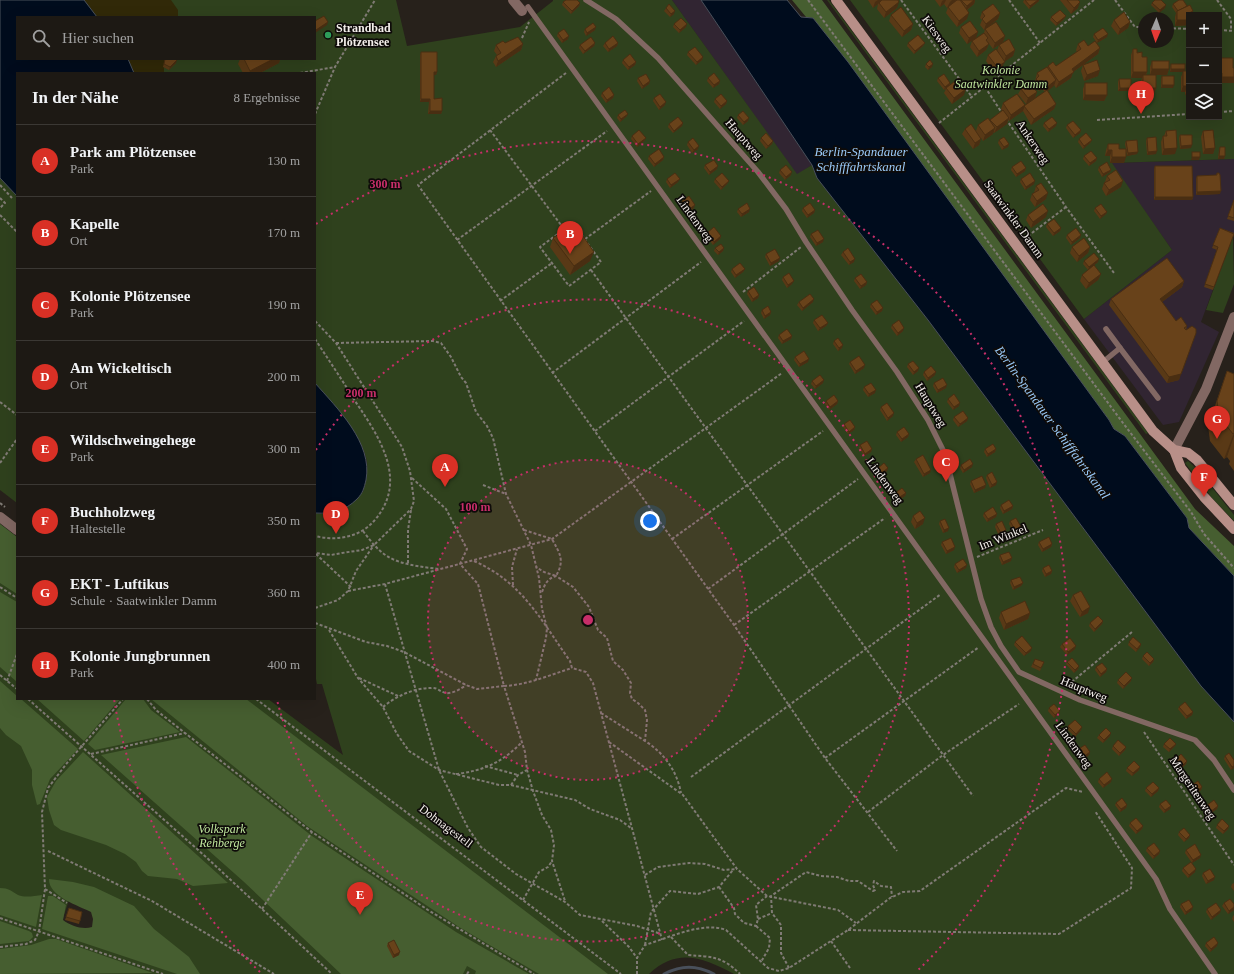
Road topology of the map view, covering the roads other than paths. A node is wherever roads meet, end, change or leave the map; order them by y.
1 (513, 0) edge
2 (586, 0) edge
3 (836, 0) edge
4 (525, 9) joint
5 (1234, 317) edge
6 (1106, 329) dead end
7 (1120, 348) junction
8 (1103, 362) junction
9 (1158, 398) dead end
10 (1174, 450) junction
11 (1234, 505) edge
12 (0, 517) edge
13 (16, 529) edge
14 (1234, 529) edge
15 (1001, 646) junction
16 (993, 650) junction
17 (1234, 790) edge
18 (1215, 974) edge

1 - 4 street
2 - 15 lane, Hauptweg
3 - 8 main road, Saatwinkler Damm
4 - 16 lane, Lindenweg
5 - 10 street
6 - 7 lane
7 - 8 lane
7 - 9 lane
8 - 10 main road, Saatwinkler Damm
10 - 11 main road, Saatwinkler Damm
10 - 14 main road, Saatwinkler Damm
12 - 13 street
15 - 16 lane
15 - 17 lane, Hauptweg
16 - 18 lane, Lindenweg

